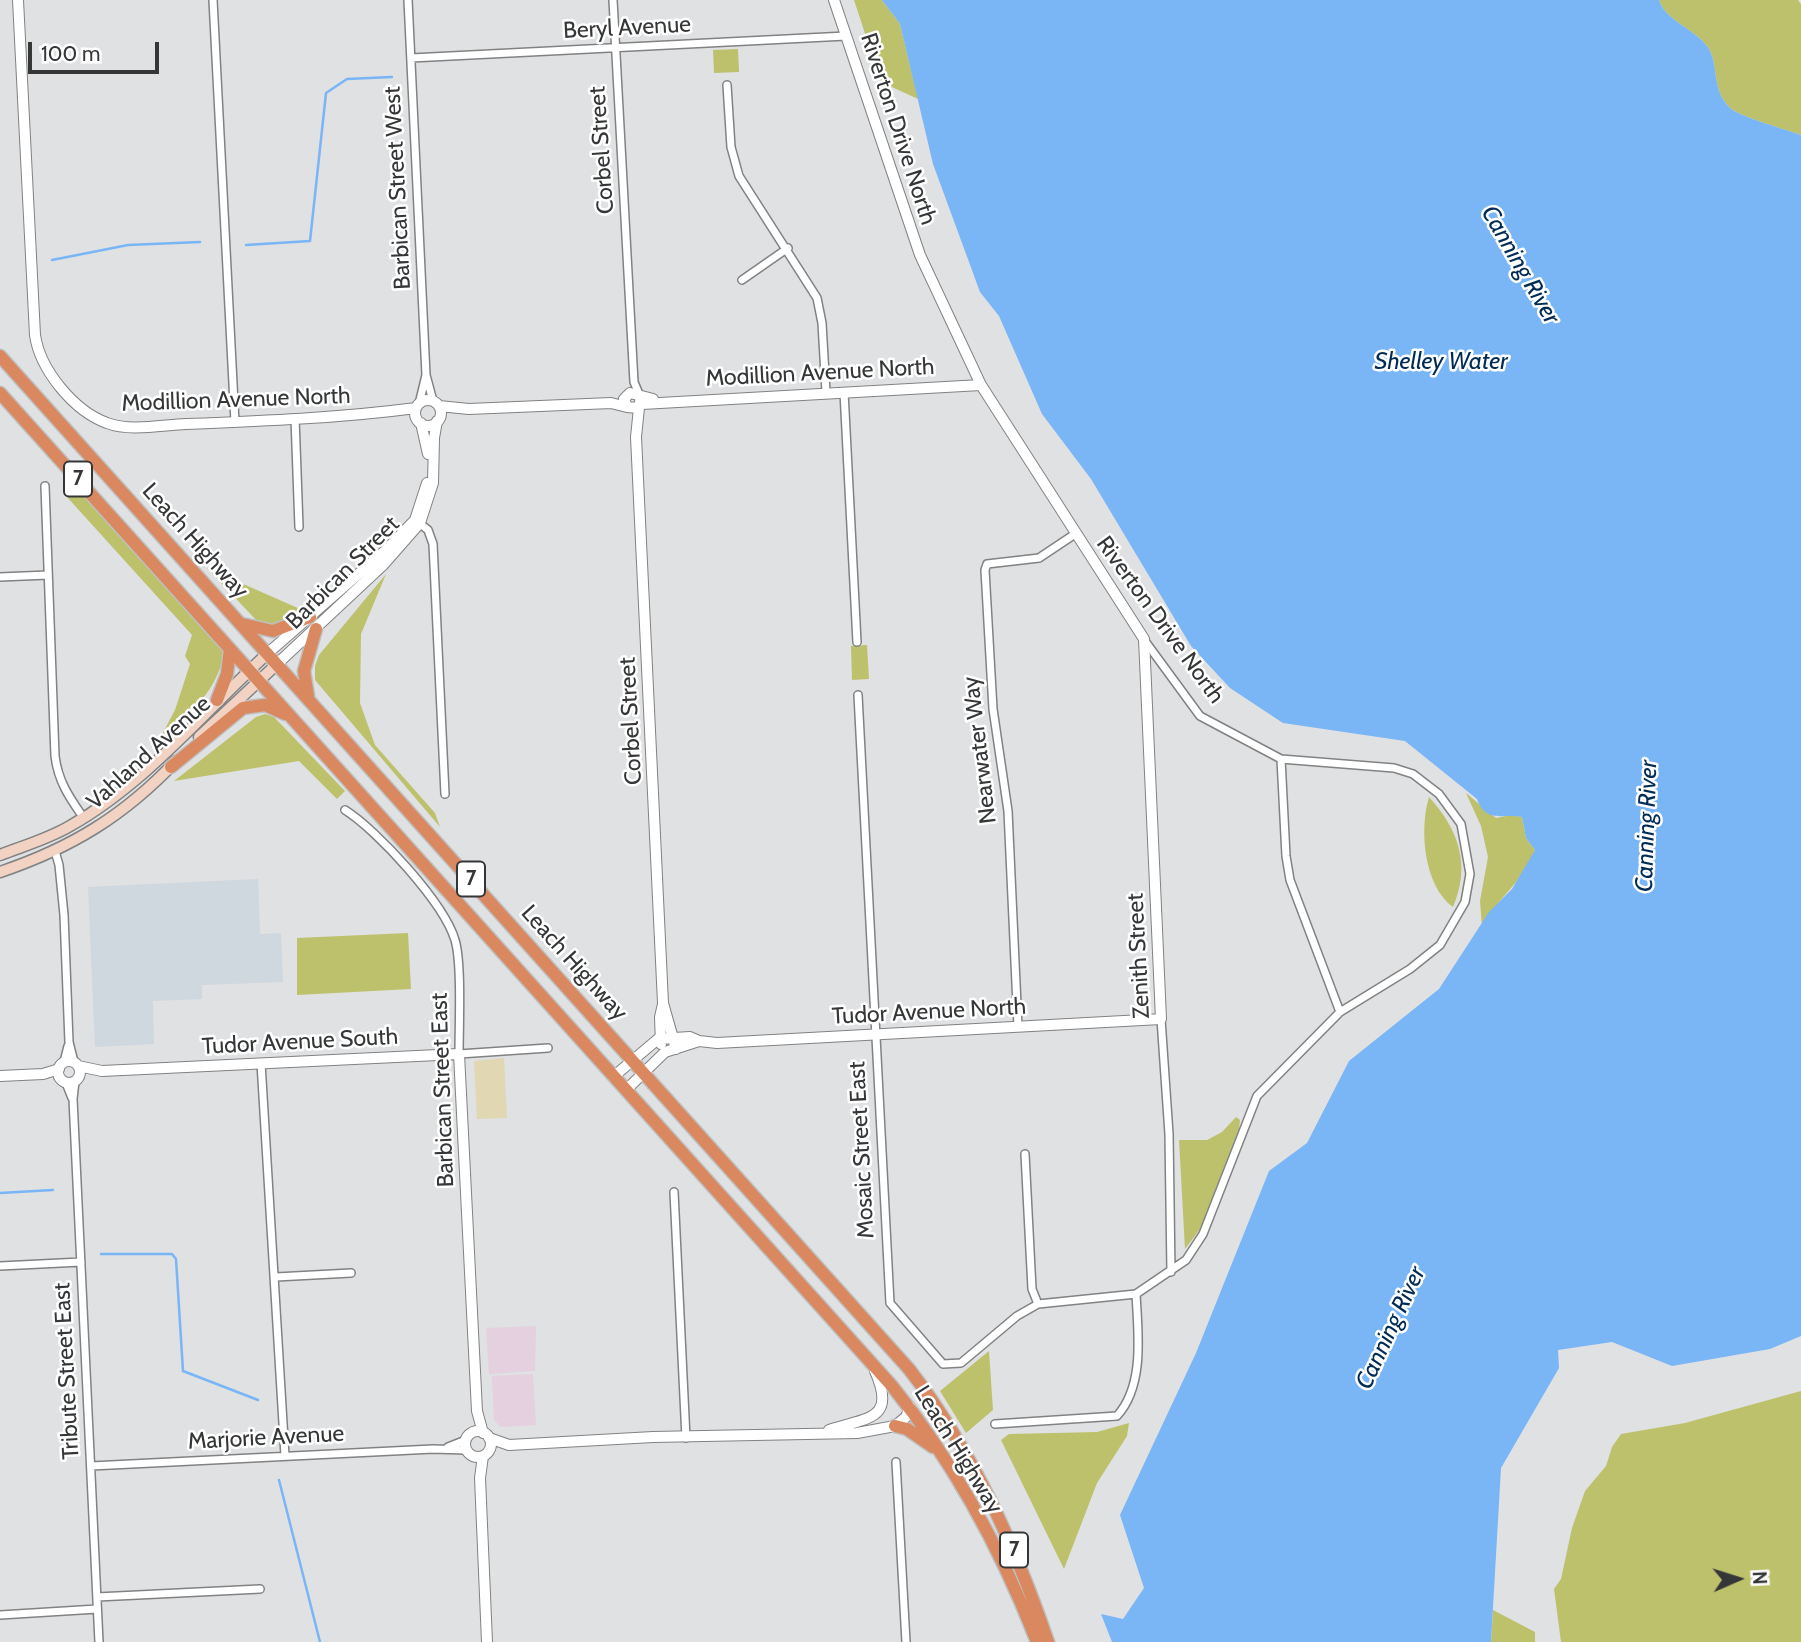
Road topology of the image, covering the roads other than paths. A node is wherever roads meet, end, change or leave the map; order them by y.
1 (18, 0) edge
2 (213, 0) edge
3 (408, 0) edge
4 (613, 0) edge
5 (834, 0) edge
6 (846, 36) junction
7 (615, 47) junction
8 (411, 58) junction
9 (727, 85) dead end
10 (788, 248) junction
11 (742, 280) dead end
12 (0, 356) edge
13 (426, 374) junction
14 (981, 384) junction
15 (826, 392) junction
16 (844, 392) junction
17 (0, 393) edge
18 (634, 401) junction
19 (437, 411) junction
20 (418, 413) junction
21 (295, 418) junction
22 (235, 422) junction
23 (45, 486) dead end
24 (418, 521) junction
25 (299, 527) dead end
26 (1075, 534) junction
27 (48, 575) junction
28 (0, 577) edge
29 (313, 623) junction
30 (242, 624) junction
31 (1144, 639) junction
32 (856, 642) dead end
33 (230, 649) junction
34 (268, 653) junction
35 (277, 664) junction
36 (254, 675) junction
37 (858, 695) dead end
38 (308, 698) junction
39 (217, 700) junction
40 (289, 715) junction
41 (1281, 759) junction
42 (171, 767) junction
43 (445, 794) dead end
44 (345, 810) dead end
45 (83, 817) junction
46 (55, 852) junction
47 (0, 855) edge
48 (0, 872) edge
49 (663, 1003) junction
50 (1340, 1013) junction
51 (1161, 1019) junction
52 (1018, 1027) junction
53 (875, 1034) junction
54 (674, 1037) junction
55 (658, 1039) junction
56 (699, 1041) junction
57 (548, 1048) dead end
58 (670, 1051) junction
59 (459, 1054) junction
60 (633, 1060) junction
61 (261, 1063) junction
62 (69, 1072) junction
63 (644, 1073) junction
64 (0, 1076) edge
65 (613, 1077) junction
66 (626, 1090) junction
67 (1025, 1154) dead end
68 (674, 1192) dead end
69 (81, 1262) junction
70 (0, 1266) edge
71 (1171, 1272) junction
72 (351, 1273) dead end
73 (276, 1277) junction
74 (1136, 1294) junction
75 (1038, 1304) junction
76 (872, 1364) junction
77 (909, 1369) junction
78 (909, 1407) junction
79 (477, 1411) junction
80 (995, 1424) dead end
81 (895, 1426) junction
82 (822, 1432) junction
83 (486, 1436) junction
84 (686, 1438) junction
85 (469, 1445) junction
86 (509, 1445) junction
87 (941, 1454) junction
88 (484, 1455) junction
89 (285, 1456) junction
90 (896, 1462) dead end
91 (91, 1466) junction
92 (480, 1478) junction
93 (260, 1589) dead end
94 (97, 1597) junction
95 (97, 1609) junction
96 (0, 1615) edge
97 (99, 1642) edge
98 (487, 1642) edge
99 (906, 1642) edge
100 (1037, 1642) edge
101 (1048, 1642) edge

1 - 22 street, Modillion Avenue North
2 - 22 street
3 - 8 street, Barbican Street West
4 - 7 street, Corbel Street
5 - 6 street, Riverton Drive North
6 - 7 street, Beryl Avenue
6 - 14 street, Riverton Drive North
7 - 8 street, Beryl Avenue
7 - 18 street, Corbel Street
8 - 13 street, Barbican Street West
9 - 10 street
10 - 11 street
10 - 15 street
12 - 30 highway, Leach Highway / 7
13 - 19 street, Barbican Street West
13 - 20 street, Barbican Street West
14 - 16 street, Modillion Avenue North
14 - 26 street, Riverton Drive North
15 - 16 street, Modillion Avenue North
15 - 18 street, Modillion Avenue North
16 - 32 street
17 - 33 highway, Leach Highway / 7
18 - 19 street, Modillion Avenue North
18 - 49 street, Corbel Street
19 - 20 street
19 - 20 street
19 - 24 street, Barbican Street
20 - 21 street, Modillion Avenue North
20 - 24 street, Barbican Street
21 - 22 street, Modillion Avenue North
21 - 25 street
23 - 27 street
24 - 29 street, Barbican Street
24 - 43 street
26 - 31 street, Riverton Drive North
26 - 52 street, Nearwater Way
27 - 28 street
27 - 45 street
29 - 30 highway
29 - 34 street, Barbican Street
29 - 35 street, Barbican Street
29 - 38 highway
30 - 34 highway, Leach Highway / 7
31 - 41 street, Riverton Drive North
31 - 51 street, Zenith Street
33 - 36 highway, Leach Highway / 7
33 - 39 highway
34 - 35 highway, Leach Highway / 7
34 - 36 main road, Vahland Avenue
35 - 36 main road, Vahland Avenue
35 - 38 highway, Leach Highway / 7
36 - 39 main road, Vahland Avenue
36 - 40 highway, Leach Highway / 7
36 - 42 main road, Vahland Avenue
37 - 53 street, Mosaic Street East
38 - 60 highway, Leach Highway / 7
39 - 45 main road, Vahland Avenue
40 - 42 highway
40 - 65 highway, Leach Highway / 7
41 - 50 street
41 - 50 street, Riverton Drive North
42 - 46 main road, Vahland Avenue
44 - 59 street, Barbican Street East
45 - 47 main road, Vahland Avenue
46 - 48 main road, Vahland Avenue
46 - 62 street, Tribute Street East
49 - 54 street, Corbel Street
49 - 55 street, Corbel Street
50 - 71 street, Riverton Drive North
51 - 52 street, Tudor Avenue North
51 - 71 street, Zenith Street
52 - 53 street, Tudor Avenue North
53 - 56 street, Tudor Avenue North
53 - 75 street, Mosaic Street East
54 - 55 street, Tudor Avenue North
54 - 56 street, Tudor Avenue North
54 - 58 street, Corbel Street
55 - 58 street
55 - 60 street
56 - 58 street, Tudor Avenue North
57 - 59 street, Tudor Avenue South
58 - 63 street, Tudor Avenue North
59 - 61 street, Tudor Avenue South
59 - 79 street, Barbican Street East
60 - 63 highway, Leach Highway / 7
60 - 65 street
61 - 62 street, Tudor Avenue South
61 - 73 street
62 - 64 street, Tudor Avenue South
62 - 69 street, Tribute Street East
63 - 66 street, Tudor Avenue North
63 - 77 highway, Leach Highway / 7
65 - 66 highway, Leach Highway / 7
66 - 76 highway, Leach Highway / 7
67 - 75 street
68 - 84 street
69 - 70 street
69 - 91 street, Tribute Street East
71 - 74 street, Riverton Drive North
72 - 73 street
73 - 89 street
74 - 75 street
74 - 80 street
76 - 78 highway, Leach Highway / 7
76 - 82 street, Marjorie Avenue
77 - 78 highway
77 - 101 highway, Leach Highway / 7
78 - 81 street
78 - 87 highway, Leach Highway / 7
79 - 83 street, Barbican Street East
79 - 85 street, Barbican Street East
81 - 82 street, Marjorie Avenue
81 - 87 highway
82 - 84 street, Marjorie Avenue
83 - 85 street, Marjorie Avenue
83 - 86 street, Marjorie Avenue
83 - 88 street
84 - 86 street, Marjorie Avenue
85 - 88 street, Marjorie Avenue
85 - 89 street, Marjorie Avenue
85 - 92 street
86 - 88 street, Marjorie Avenue
87 - 100 highway, Leach Highway / 7
88 - 92 street
89 - 91 street, Marjorie Avenue
90 - 99 street
91 - 94 street, Tribute Street East
92 - 98 street
93 - 94 street
94 - 95 street, Tribute Street East
95 - 96 street
95 - 97 street, Tribute Street East

